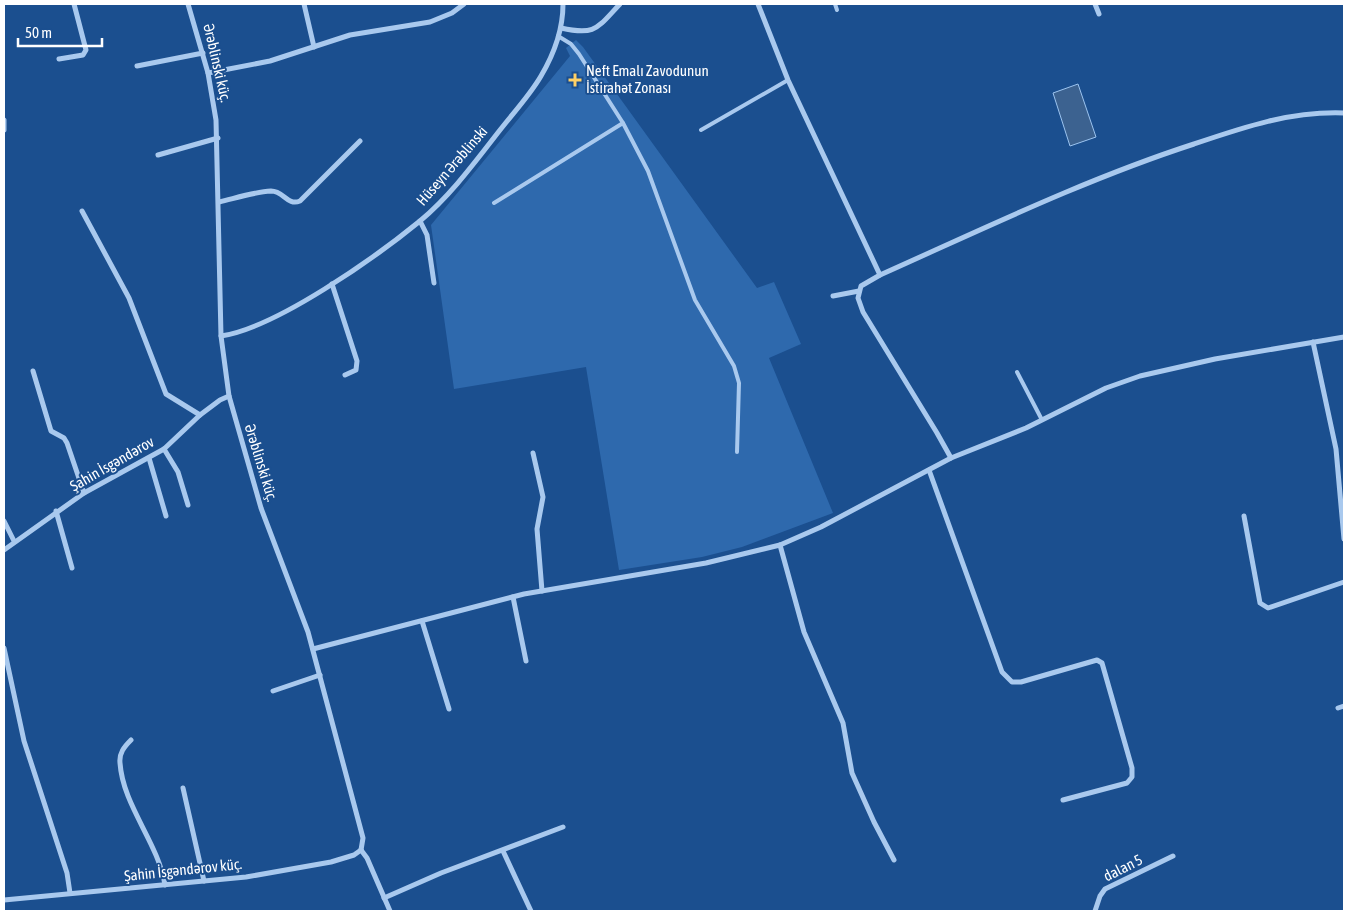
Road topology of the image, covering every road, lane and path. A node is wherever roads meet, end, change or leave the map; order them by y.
1 (74, 4) edge
2 (188, 4) edge
3 (304, 4) edge
4 (464, 4) edge
5 (563, 4) edge
6 (620, 4) edge
7 (758, 4) edge
8 (835, 4) edge
9 (1095, 4) edge
10 (837, 10) dead end
11 (1099, 14) dead end
12 (561, 28) junction
13 (558, 36) junction
14 (314, 47) junction
15 (203, 53) junction
16 (59, 59) dead end
17 (137, 66) dead end
18 (208, 74) junction
19 (788, 80) junction
20 (1344, 113) edge
21 (4, 120) edge
22 (623, 123) junction
23 (4, 130) edge
24 (701, 130) dead end
25 (218, 138) junction
26 (360, 141) dead end
27 (158, 155) dead end
28 (219, 202) junction
29 (494, 204) dead end
30 (82, 211) dead end
31 (420, 221) junction
32 (880, 275) junction
33 (434, 283) dead end
34 (332, 284) junction
35 (859, 291) junction
36 (833, 296) dead end
37 (221, 336) junction
38 (1344, 337) edge
39 (1313, 342) junction
40 (33, 371) dead end
41 (1017, 372) dead end
42 (344, 375) dead end
43 (229, 396) junction
44 (200, 415) junction
45 (1042, 420) junction
46 (164, 449) junction
47 (737, 452) dead end
48 (533, 453) dead end
49 (150, 458) junction
50 (950, 458) junction
51 (929, 470) junction
52 (84, 494) junction
53 (188, 505) dead end
54 (56, 511) junction
55 (166, 516) dead end
56 (1244, 516) dead end
57 (4, 521) edge
58 (1344, 539) edge
59 (14, 541) junction
60 (780, 545) junction
61 (4, 550) edge
62 (72, 568) dead end
63 (1344, 582) edge
64 (542, 591) junction
65 (513, 597) junction
66 (422, 622) junction
67 (4, 648) edge
68 (313, 649) junction
69 (526, 661) dead end
70 (320, 675) junction
71 (273, 691) dead end
72 (1344, 706) edge
73 (1338, 708) dead end
74 (449, 709) dead end
75 (131, 740) dead end
76 (183, 788) dead end
77 (1063, 800) dead end
78 (563, 827) dead end
79 (361, 850) junction
80 (503, 851) junction
81 (1173, 856) dead end
82 (894, 860) dead end
83 (204, 881) junction
84 (165, 885) junction
85 (70, 893) junction
86 (384, 898) junction
87 (4, 900) edge
88 (390, 911) edge
89 (530, 911) edge
90 (1095, 911) edge

1 - 16 street
2 - 15 street, Ərəblinski küç.
3 - 14 street
4 - 14 street
5 - 12 street, Hüseyn Ərəblinski
6 - 12 street
7 - 19 street
8 - 10 lane
9 - 11 street
12 - 13 street, Hüseyn Ərəblinski
13 - 22 lane
13 - 31 street, Hüseyn Ərəblinski
14 - 18 street
15 - 17 street
15 - 18 street, Ərəblinski küç.
18 - 25 street, Ərəblinski küç.
19 - 24 lane
19 - 32 street
20 - 32 street
21 - 23 street
22 - 29 lane
22 - 47 lane
25 - 27 street
25 - 28 street, Ərəblinski küç.
26 - 28 street
28 - 37 street, Ərəblinski küç.
30 - 44 street
31 - 33 street
31 - 34 street, Hüseyn Ərəblinski
32 - 35 street
34 - 37 street, Hüseyn Ərəblinski
34 - 42 street
35 - 36 street
35 - 50 street
37 - 43 street, Ərəblinski küç.
38 - 39 street
39 - 45 street
39 - 58 street
40 - 52 street
41 - 45 lane
43 - 44 street, Şahin İsgəndərov
43 - 68 street, Ərəblinski küç.
44 - 46 street, Şahin İsgəndərov
45 - 50 street
46 - 49 street, Şahin İsgəndərov
46 - 53 street
48 - 64 street
49 - 52 street, Şahin İsgəndərov
49 - 55 street
50 - 51 street
51 - 60 street
51 - 77 street
52 - 54 street, Şahin İsgəndərov
54 - 59 street, Şahin İsgəndərov
54 - 62 street
56 - 63 street
57 - 59 street
59 - 61 street, Şahin İsgəndərov
60 - 64 street
60 - 82 street
64 - 65 street
65 - 66 street
65 - 69 street
66 - 68 street
66 - 74 street
67 - 85 street
68 - 70 street, Ərəblinski küç.
70 - 71 street
70 - 79 street, Ərəblinski küç.
72 - 73 street
75 - 84 street
76 - 83 street
78 - 80 street
79 - 83 street, Şahin İsgəndərov küç.
79 - 86 street, Ərəblinski küç.
80 - 86 street
80 - 89 street
81 - 90 street, dalan 5
83 - 84 street, Şahin İsgəndərov küç.
84 - 85 street, Şahin İsgəndərov küç.
85 - 87 street, Şahin İsgəndərov küç.
86 - 88 street, Ərəblinski küç.

